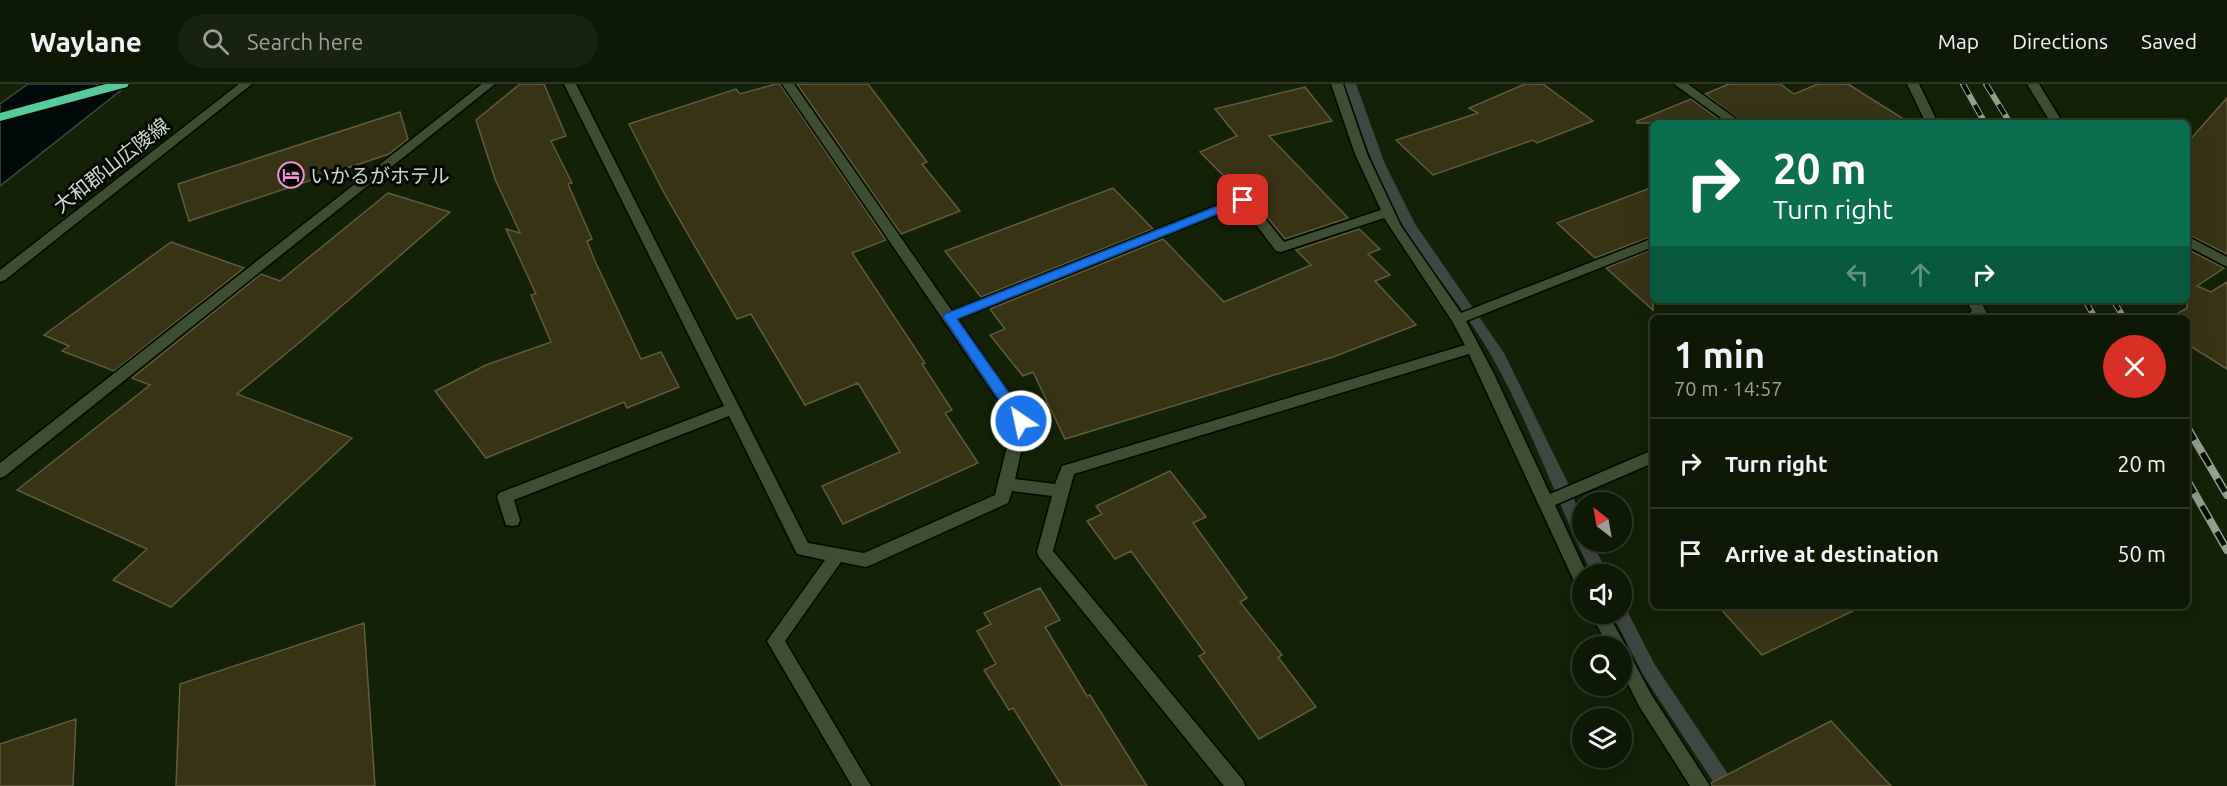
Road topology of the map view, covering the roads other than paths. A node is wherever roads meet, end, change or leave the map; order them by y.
1 (122, 84) edge
2 (246, 84) edge
3 (489, 84) edge
4 (570, 84) edge
5 (788, 84) edge
6 (1337, 84) edge
7 (1680, 84) edge
8 (2033, 84) edge
9 (1912, 86) edge
10 (0, 117) edge
11 (1732, 120) edge
12 (1930, 120) edge
13 (2055, 120) edge
14 (1388, 212) junction
15 (2190, 242) edge
16 (1650, 243) edge
17 (2227, 263) edge
18 (0, 277) edge
19 (1466, 316) junction
20 (950, 317) junction
21 (1473, 348) junction
22 (732, 409) junction
23 (1650, 457) edge
24 (0, 472) edge
25 (1005, 484) junction
26 (1061, 491) junction
27 (1558, 497) junction
28 (512, 519) dead end
29 (837, 555) junction
30 (1577, 564) edge
31 (1632, 675) edge
32 (862, 786) edge
33 (1236, 786) edge
34 (1701, 786) edge

1 - 10 highway
2 - 18 street, 大和郡山広陵線
3 - 24 street
4 - 22 street
5 - 20 street
6 - 14 street
7 - 11 street
8 - 13 street
9 - 12 street
14 - 19 street
14 - 20 street
15 - 17 street
16 - 19 street
19 - 21 street
20 - 25 street
21 - 26 street
21 - 27 street
22 - 28 street
22 - 29 street
23 - 27 street
25 - 26 street
25 - 29 street
26 - 33 street
27 - 30 street
29 - 32 street
31 - 34 street

